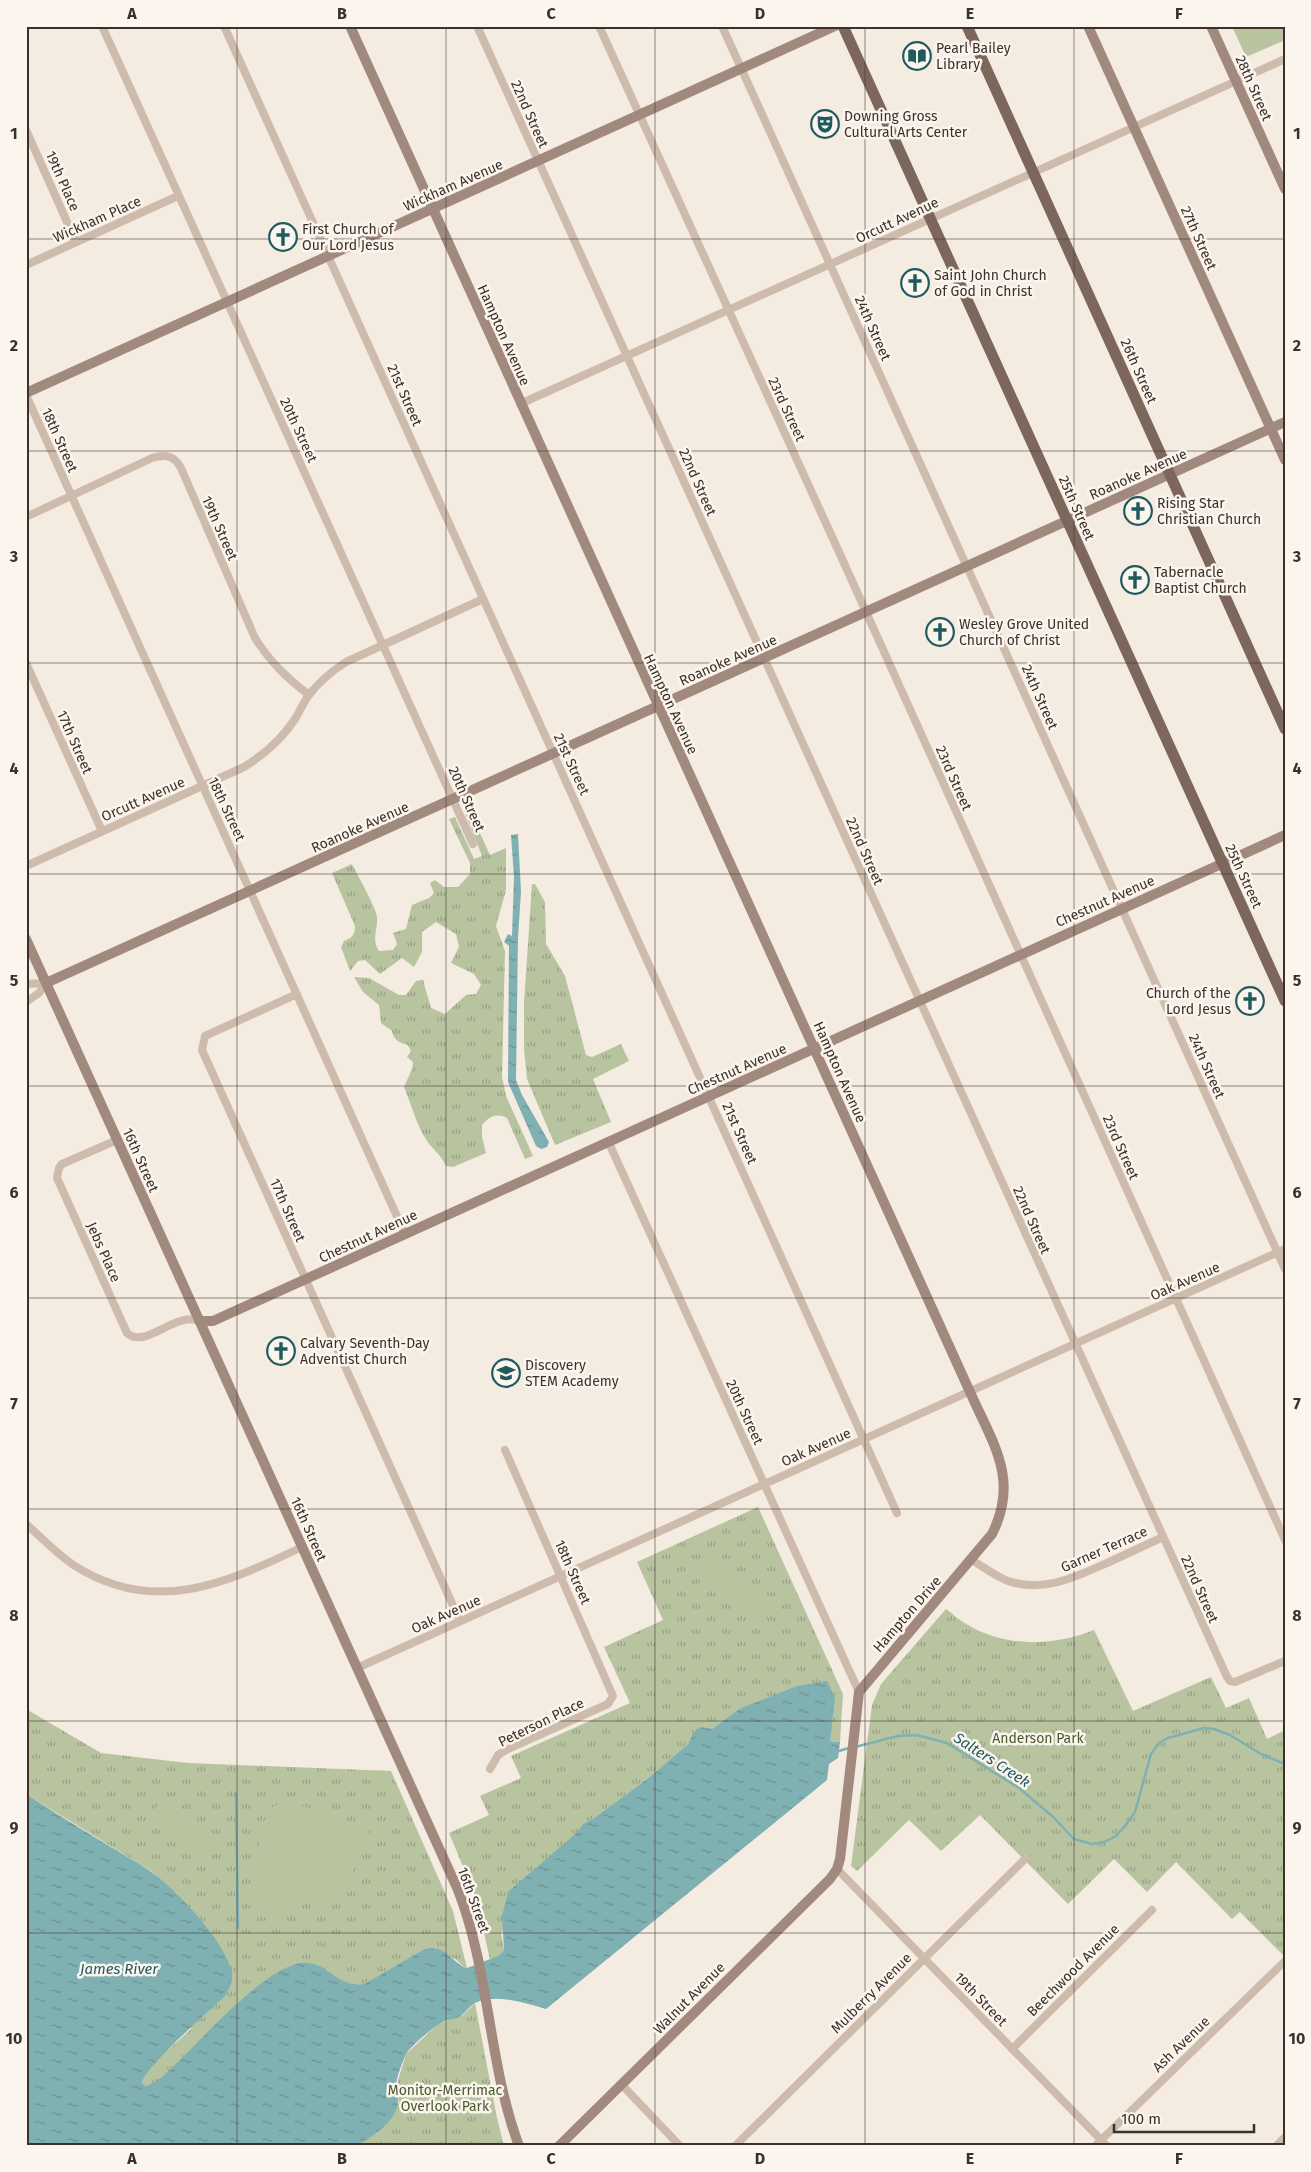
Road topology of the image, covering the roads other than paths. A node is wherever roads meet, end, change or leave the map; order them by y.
1 (102, 26) edge
2 (224, 26) edge
3 (350, 26) edge
4 (477, 26) edge
5 (599, 26) edge
6 (722, 26) edge
7 (835, 26) edge
8 (843, 26) edge
9 (966, 26) edge
10 (1088, 26) edge
11 (1211, 26) edge
12 (1285, 58) edge
13 (742, 70) junction
14 (1236, 80) junction
15 (639, 116) junction
16 (1133, 126) junction
17 (26, 130) edge
18 (538, 162) junction
19 (1033, 172) junction
20 (1285, 189) edge
21 (178, 196) junction
22 (432, 209) junction
23 (930, 219) junction
24 (76, 242) junction
25 (328, 256) junction
26 (26, 265) edge
27 (830, 265) junction
28 (226, 302) junction
29 (728, 310) junction
30 (628, 356) junction
31 (26, 394) edge
32 (520, 404) junction
33 (1285, 422) edge
34 (1270, 428) junction
35 (1285, 460) edge
36 (1170, 475) junction
37 (72, 496) junction
38 (26, 517) edge
39 (1067, 522) junction
40 (967, 566) junction
41 (483, 599) junction
42 (866, 613) junction
43 (384, 644) junction
44 (764, 658) junction
45 (26, 663) edge
46 (309, 695) junction
47 (658, 707) junction
48 (1285, 729) edge
49 (553, 754) junction
50 (203, 785) junction
51 (454, 800) junction
52 (102, 831) junction
53 (1285, 835) edge
54 (473, 844) dead end
55 (1222, 864) junction
56 (26, 866) edge
57 (251, 891) junction
58 (1122, 908) junction
59 (26, 939) edge
60 (1020, 955) junction
61 (46, 983) junction
62 (26, 984) edge
63 (297, 994) junction
64 (920, 1000) junction
65 (1285, 1001) edge
66 (26, 1002) edge
67 (815, 1049) junction
68 (710, 1096) junction
69 (117, 1140) junction
70 (608, 1141) junction
71 (405, 1234) junction
72 (1281, 1250) edge
73 (1285, 1270) edge
74 (306, 1280) junction
75 (1176, 1299) junction
76 (199, 1321) junction
77 (1074, 1344) junction
78 (970, 1392) junction
79 (865, 1439) junction
80 (505, 1450) dead end
81 (764, 1484) junction
82 (897, 1513) dead end
83 (26, 1524) edge
84 (1163, 1538) junction
85 (1285, 1540) edge
86 (302, 1547) junction
87 (972, 1560) junction
88 (561, 1576) junction
89 (460, 1621) junction
90 (1285, 1661) edge
91 (357, 1668) junction
92 (859, 1692) junction
93 (608, 1704) joint
94 (490, 1769) dead end
95 (1026, 1858) dead end
96 (837, 1869) junction
97 (1152, 1910) dead end
98 (924, 1958) junction
99 (1285, 1961) edge
100 (1012, 2049) junction
101 (622, 2085) junction
102 (1285, 2137) edge
103 (1101, 2139) junction
104 (519, 2146) edge
105 (559, 2146) edge
106 (680, 2146) edge
107 (735, 2146) edge
108 (1095, 2146) edge
109 (1107, 2146) edge
110 (1276, 2146) edge

1 - 21 street, 20th Street
2 - 25 street, 21st Street
3 - 22 street, Hampton Avenue
4 - 18 street, 22nd Street
5 - 15 street, 23rd Street
6 - 13 street, 24th Street
7 - 13 street, Wickham Avenue
8 - 23 main road, 25th Street
9 - 19 main road, 26th Street
10 - 16 street, 27th Street
11 - 14 street, 28th Street
12 - 14 street, Orcutt Avenue
13 - 15 street, Wickham Avenue
13 - 27 street, 24th Street
14 - 16 street, Orcutt Avenue
14 - 20 street, 28th Street
15 - 18 street, Wickham Avenue
15 - 29 street, 23rd Street
16 - 19 street, Orcutt Avenue
16 - 34 street, 27th Street
17 - 24 street, 19th Place
18 - 22 street, Wickham Avenue
18 - 30 street, 22nd Street
19 - 23 street, Orcutt Avenue
19 - 36 main road, 26th Street
21 - 24 street, Wickham Place
21 - 28 street, 20th Street
22 - 25 street, Wickham Avenue
22 - 32 street, Hampton Avenue
23 - 27 street, Orcutt Avenue
23 - 39 main road, 25th Street
24 - 26 street, Wickham Place
25 - 28 street, Wickham Avenue
25 - 41 street, 21st Street
27 - 29 street, Orcutt Avenue
27 - 40 street, 24th Street
28 - 31 street, Wickham Avenue
28 - 43 street, 20th Street
29 - 30 street, Orcutt Avenue
29 - 42 street, 23rd Street
30 - 32 street, Orcutt Avenue
30 - 44 street, 22nd Street
31 - 37 street, 18th Street
32 - 47 street, Hampton Avenue
33 - 34 street, Roanoke Avenue
34 - 35 street, 27th Street
34 - 36 street, Roanoke Avenue
36 - 39 street, Roanoke Avenue
36 - 48 main road, 26th Street
37 - 38 street
37 - 46 street, 19th Street
37 - 50 street, 18th Street
39 - 40 street, Roanoke Avenue
39 - 55 main road, 25th Street
40 - 42 street, Roanoke Avenue
40 - 58 street, 24th Street
41 - 43 street, Orcutt Avenue
41 - 49 street, 21st Street
42 - 44 street, Roanoke Avenue
42 - 60 street, 23rd Street
43 - 46 street, Orcutt Avenue
43 - 51 street, 20th Street
44 - 47 street, Roanoke Avenue
44 - 64 street, 22nd Street
45 - 52 street, 17th Street
46 - 50 street, Orcutt Avenue
47 - 49 street, Roanoke Avenue
47 - 67 street, Hampton Avenue
49 - 51 street, Roanoke Avenue
49 - 68 street, 21st Street
50 - 52 street, Orcutt Avenue
50 - 57 street, 18th Street
51 - 54 street, 20th Street
51 - 57 street, Roanoke Avenue
52 - 56 street, Orcutt Avenue
53 - 55 street, Chestnut Avenue
55 - 58 street, Chestnut Avenue
55 - 65 main road, 25th Street
57 - 61 street, Roanoke Avenue
57 - 63 street, 18th Street
58 - 60 street, Chestnut Avenue
58 - 72 street, 24th Street
59 - 61 street, 16th Street
60 - 64 street, Chestnut Avenue
60 - 75 street, 23rd Street
61 - 62 street, Roanoke Avenue
61 - 66 street, Roanoke Avenue
61 - 69 street, 16th Street
63 - 71 street, 18th Street
63 - 74 street, 17th Street
64 - 67 street, Chestnut Avenue
64 - 77 street, 22nd Street
67 - 68 street, Chestnut Avenue
67 - 78 street, Hampton Avenue
68 - 70 street, Chestnut Avenue
68 - 79 street, 21st Street
69 - 76 street, 16th Street
69 - 76 street, Jebs Place
70 - 71 street, Chestnut Avenue
70 - 81 street, 20th Street
71 - 74 street, Chestnut Avenue
72 - 73 street, 24th Street
72 - 75 street, Oak Avenue
74 - 76 street, Chestnut Avenue
74 - 89 street, 17th Street
75 - 77 street, Oak Avenue
75 - 85 street, 23rd Street
76 - 86 street, 16th Street
77 - 78 street, Oak Avenue
77 - 84 street, 22nd Street
78 - 79 street, Oak Avenue
78 - 87 street, Hampton Drive
79 - 81 street, Oak Avenue
79 - 82 street, 21st Street
80 - 88 street, 18th Street
81 - 88 street, Oak Avenue
81 - 92 street, 20th Street
83 - 86 street
84 - 87 street, Garner Terrace
84 - 90 street, 22nd Street
86 - 91 street, 16th Street
87 - 92 street, Hampton Drive
88 - 89 street, Oak Avenue
88 - 93 street, 18th Street
89 - 91 street, Oak Avenue
91 - 104 street, 16th Street
92 - 96 street
93 - 94 street, Peterson Place
95 - 98 street, Mulberry Avenue
96 - 98 street, 19th Street
96 - 101 street, Walnut Avenue
97 - 100 street, Beechwood Avenue
98 - 100 street, 19th Street
98 - 107 street, Mulberry Avenue
99 - 103 street, Ash Avenue
100 - 103 street, 19th Street
101 - 105 street, Walnut Avenue
101 - 106 street
102 - 110 street
103 - 108 street, Ash Avenue
103 - 109 street, 19th Street

